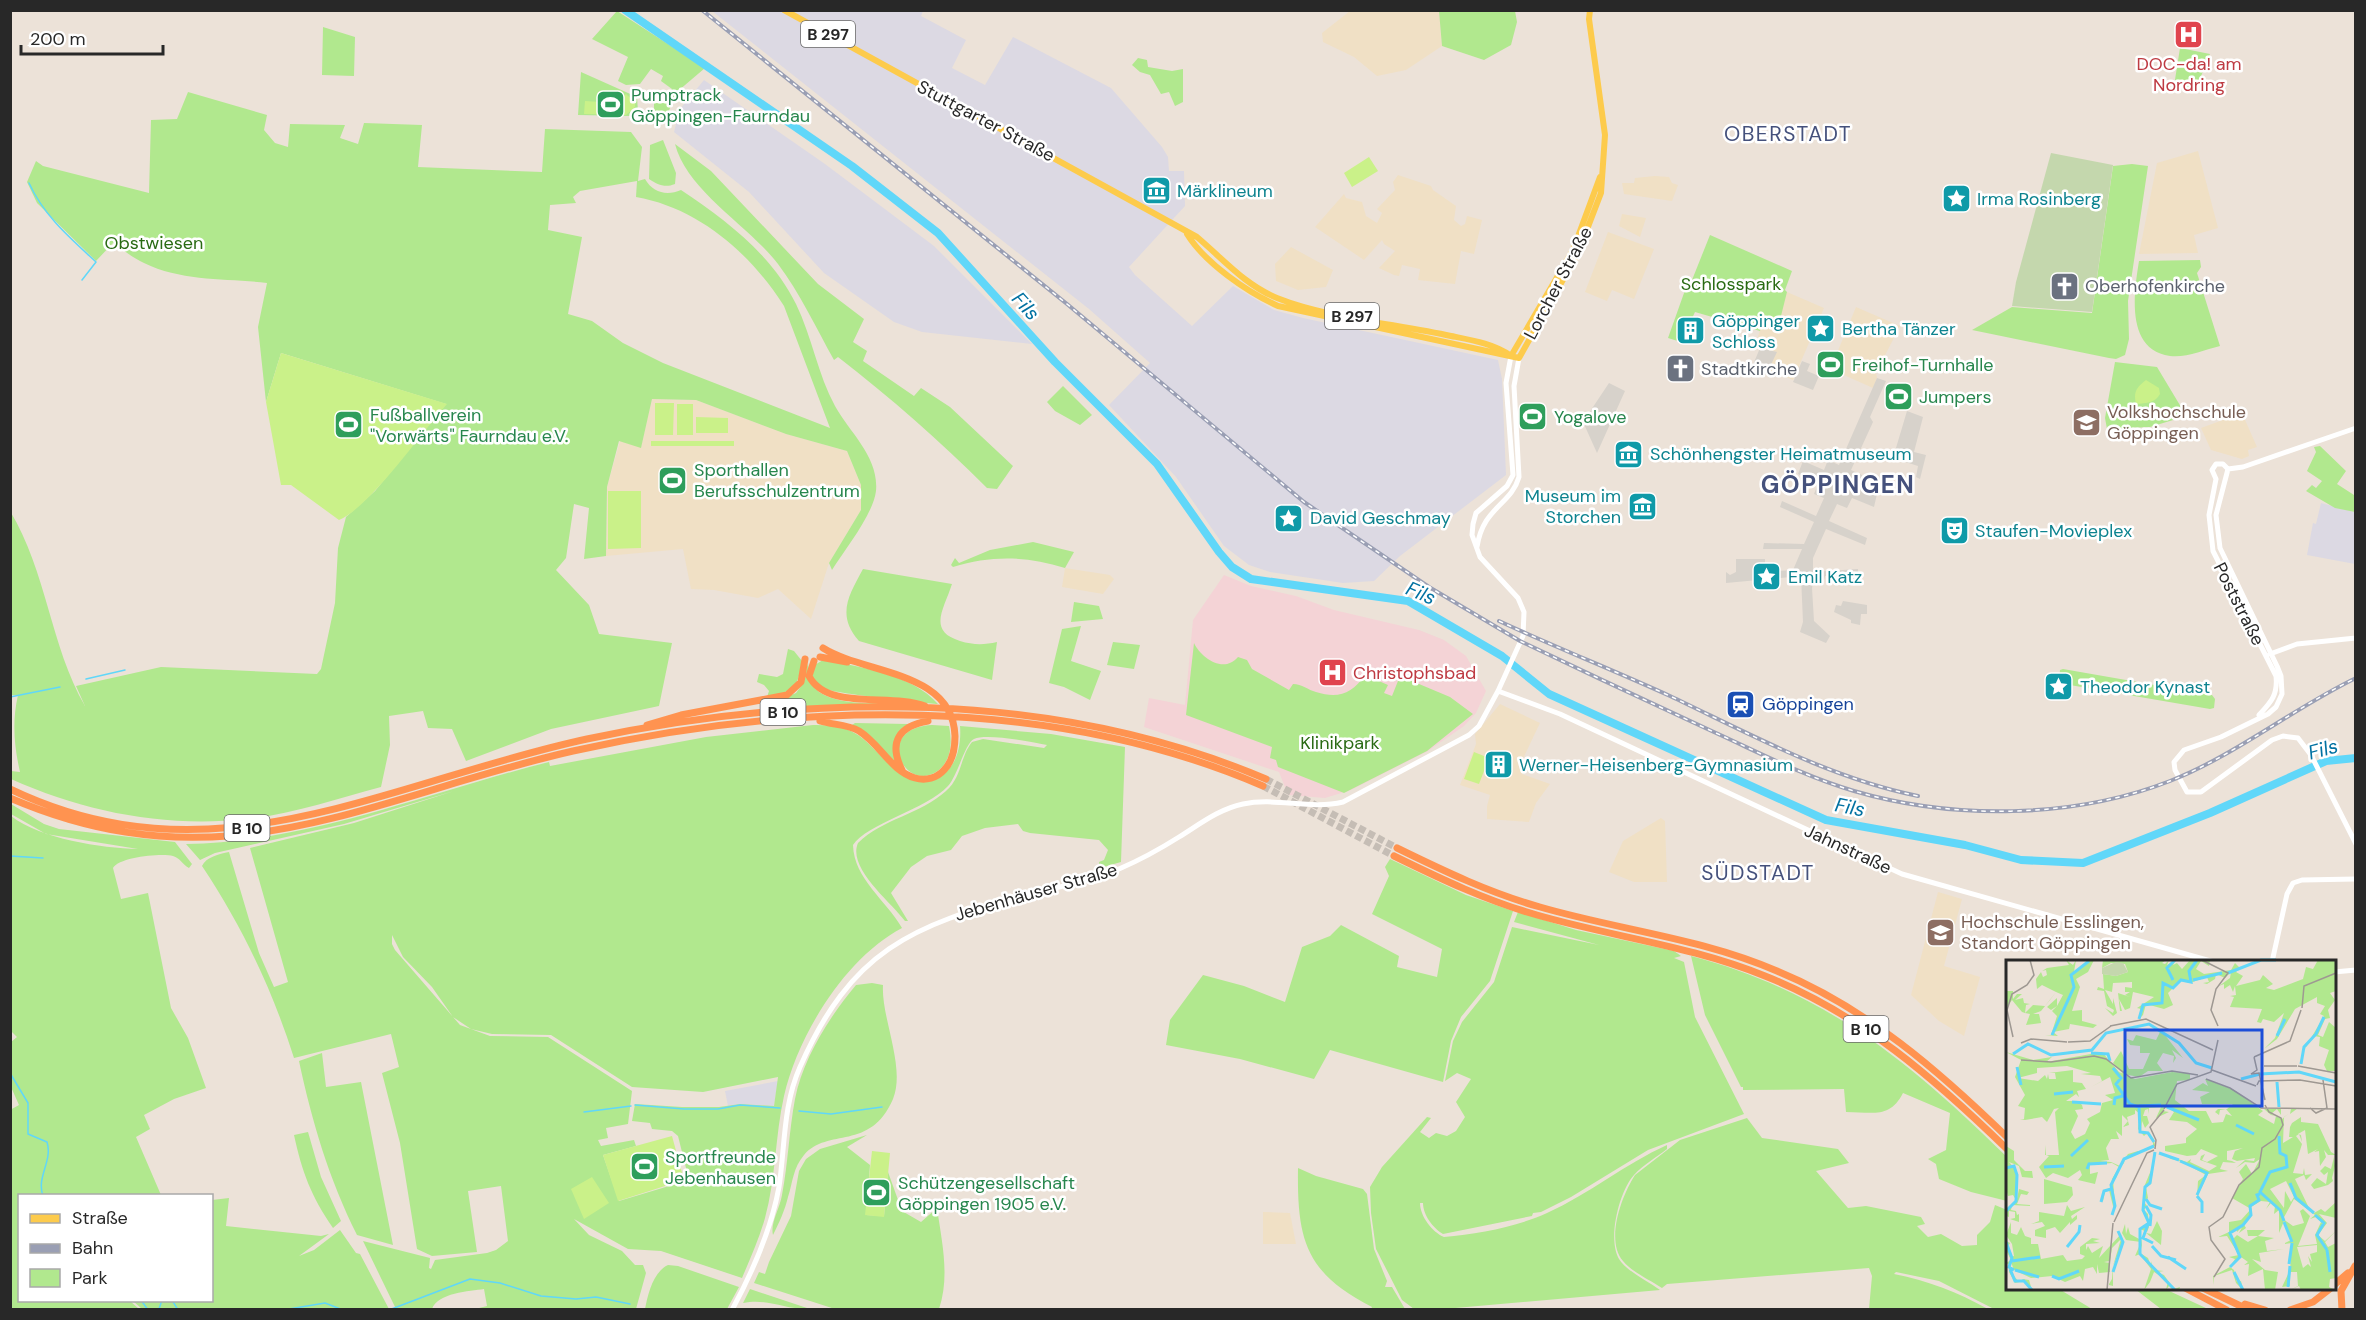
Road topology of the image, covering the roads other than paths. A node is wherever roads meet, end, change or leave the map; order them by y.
1 (784, 10) edge
2 (1590, 10) edge
3 (1602, 174) junction
4 (1511, 356) junction
5 (1519, 358) junction
6 (2355, 428) edge
7 (2228, 469) junction
8 (1512, 470) junction
9 (1520, 470) junction
10 (2216, 479) junction
11 (2224, 479) junction
12 (1477, 549) junction
13 (2355, 638) edge
14 (822, 648) dead end
15 (2268, 655) junction
16 (805, 659) dead end
17 (867, 666) junction
18 (1498, 691) junction
19 (931, 709) junction
20 (936, 717) junction
21 (811, 718) junction
22 (637, 730) junction
23 (903, 772) junction
24 (10, 789) edge
25 (10, 798) edge
26 (2355, 844) edge
27 (1397, 848) tunnel mouth
28 (1394, 856) tunnel mouth
29 (2355, 879) edge
30 (2207, 960) edge
31 (2272, 960) edge
32 (2336, 972) edge
33 (2355, 972) edge
34 (2006, 1137) edge
35 (2006, 1149) edge
36 (2355, 1266) edge
37 (2336, 1283) edge
38 (2189, 1290) edge
39 (2207, 1290) edge
40 (2328, 1290) edge
41 (2232, 1303) junction
42 (732, 1310) edge
43 (2227, 1310) edge
44 (2249, 1310) edge
45 (2265, 1310) edge
46 (2290, 1310) edge
47 (2342, 1310) edge

1 - 4 main road, Stuttgarter Straße / B 297
2 - 3 main road, Lorcher Straße
3 - 4 main road, Lorcher Straße
3 - 5 main road, Lorcher Straße
4 - 5 main road, Stuttgarter Straße / B 297
4 - 8 main road
5 - 9 main road
6 - 7 main road
7 - 10 main road
7 - 11 main road
8 - 9 main road
8 - 12 main road, Jebenhäuser Straße
9 - 12 main road
10 - 11 main road
10 - 15 main road, Poststraße
11 - 15 main road, Poststraße
12 - 18 main road, Jebenhäuser Straße
13 - 15 main road
14 - 17 highway
15 - 26 main road
16 - 22 highway, B 10
17 - 19 highway
17 - 23 highway
18 - 30 main road, Jahnstraße
18 - 42 main road, Jebenhäuser Straße
19 - 20 highway, B 10
19 - 22 highway, B 10
20 - 21 highway, B 10
20 - 23 highway, B 10
21 - 23 highway
21 - 25 highway, B 10
22 - 24 highway, B 10
27 - 34 highway, B 10
28 - 35 highway, B 10
29 - 31 main road
32 - 33 main road
36 - 37 highway
36 - 47 highway
38 - 43 highway
39 - 41 highway
40 - 46 highway
41 - 44 highway
41 - 45 highway

